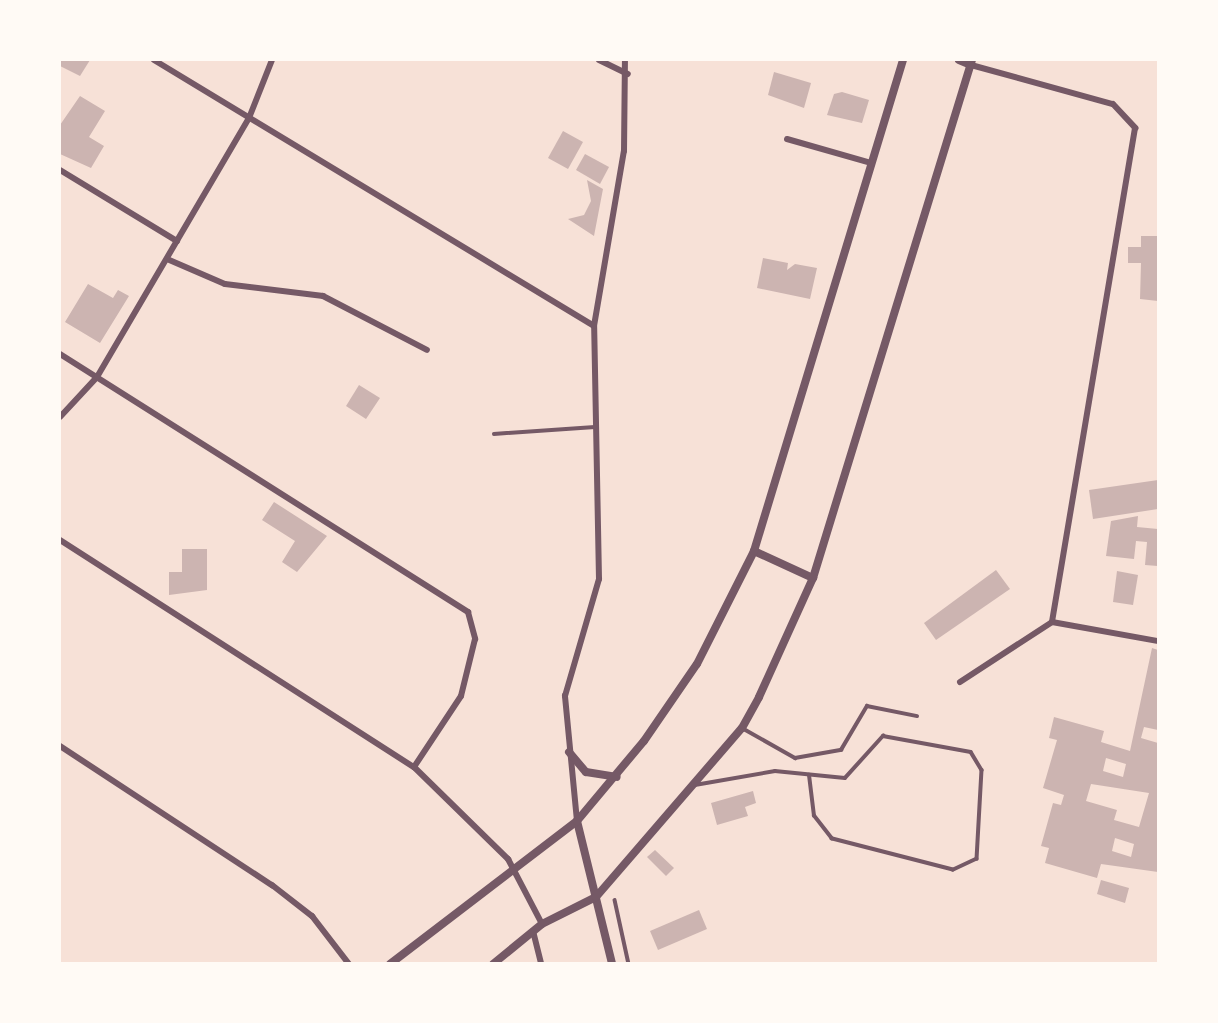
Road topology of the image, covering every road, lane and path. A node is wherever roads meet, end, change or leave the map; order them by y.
1 (154, 60) edge
2 (272, 60) edge
3 (599, 60) edge
4 (625, 60) edge
5 (903, 60) edge
6 (959, 60) edge
7 (971, 62) edge
8 (628, 74) junction
9 (249, 118) junction
10 (788, 139) dead end
11 (871, 163) junction
12 (60, 170) edge
13 (177, 241) junction
14 (167, 258) junction
15 (594, 326) junction
16 (427, 350) dead end
17 (60, 354) edge
18 (97, 377) junction
19 (60, 417) edge
20 (595, 427) junction
21 (494, 434) dead end
22 (60, 540) edge
23 (754, 551) junction
24 (813, 578) junction
25 (1052, 622) junction
26 (1158, 641) edge
27 (960, 682) dead end
28 (917, 716) dead end
29 (742, 728) junction
30 (60, 746) edge
31 (569, 752) junction
32 (414, 767) junction
33 (809, 775) junction
34 (617, 777) junction
35 (695, 785) junction
36 (577, 821) junction
37 (516, 869) junction
38 (596, 897) junction
39 (615, 900) dead end
40 (542, 924) junction
41 (533, 931) junction
42 (349, 964) edge
43 (390, 964) edge
44 (493, 964) edge
45 (541, 964) edge
46 (612, 964) edge
47 (629, 964) edge

1 - 9 street
2 - 9 street
3 - 8 street
4 - 8 street
5 - 11 street
6 - 7 street
7 - 24 street
7 - 25 street
8 - 15 street
9 - 13 street
9 - 15 street
10 - 11 street
11 - 23 street
12 - 13 street
13 - 14 street
14 - 16 street
14 - 18 street
15 - 20 street
17 - 18 street
18 - 19 street
18 - 32 street
20 - 21 lane
20 - 31 street
22 - 32 street
23 - 24 street
23 - 34 street
24 - 29 street
25 - 26 street
25 - 27 street
28 - 29 lane
29 - 35 street
30 - 42 street
31 - 34 street
31 - 36 street
32 - 37 street
33 - 33 lane
33 - 35 lane
34 - 36 street
35 - 38 street
36 - 37 street
36 - 38 street
37 - 40 street
37 - 43 street
38 - 40 street
38 - 46 street
39 - 47 lane
40 - 41 street
41 - 44 street
41 - 45 street

